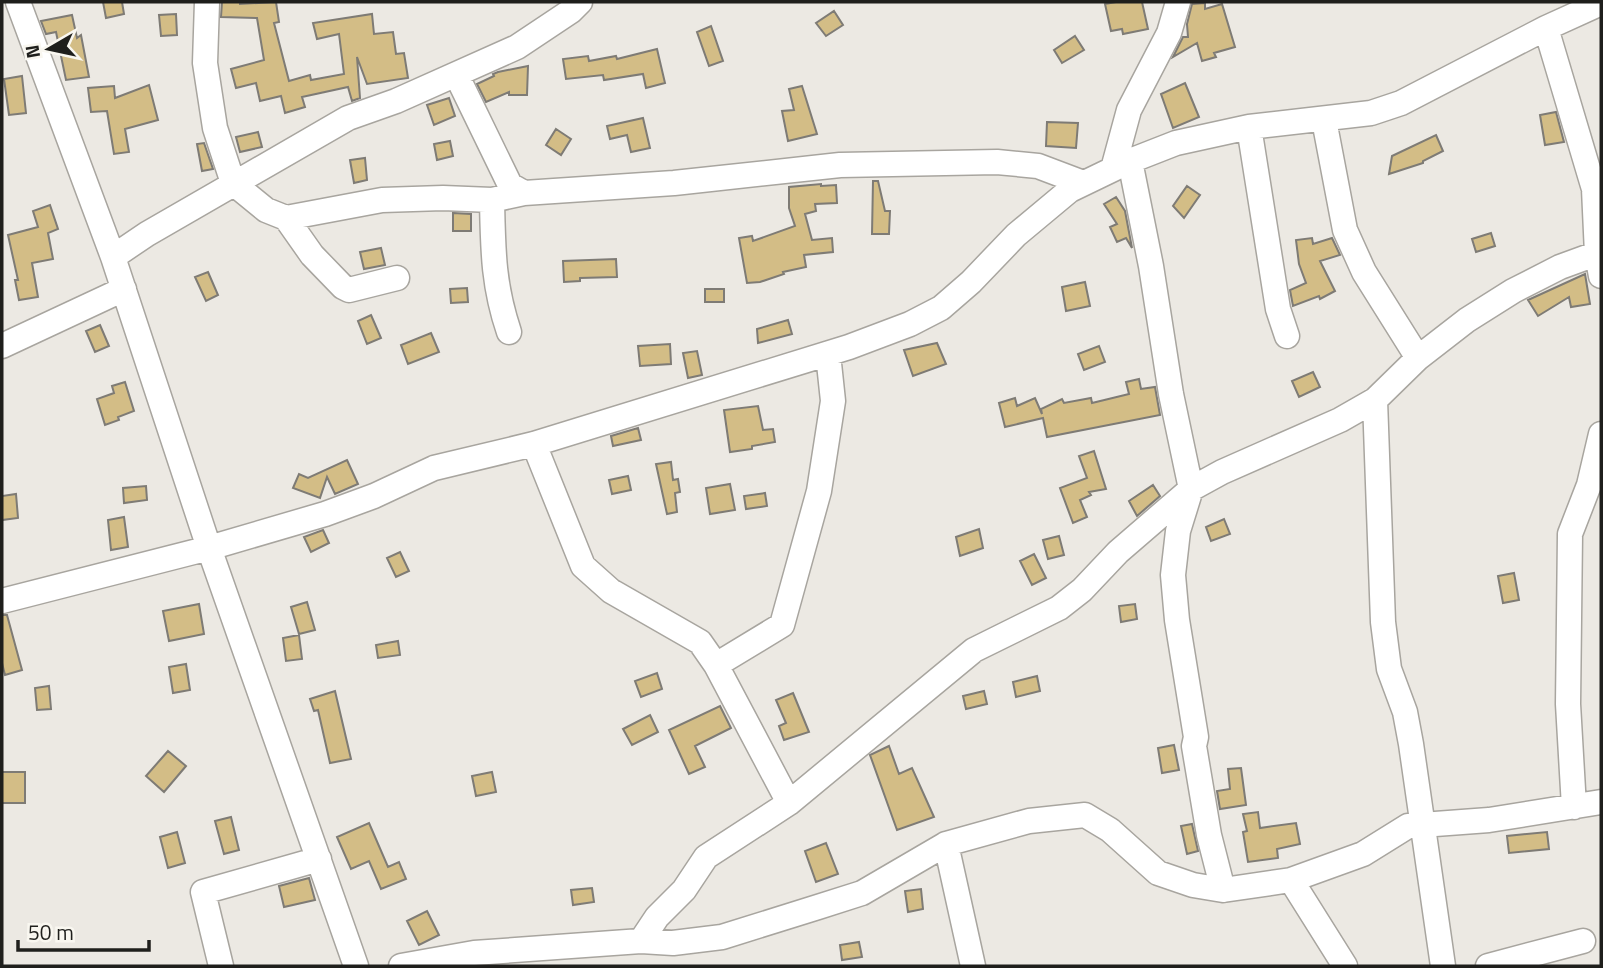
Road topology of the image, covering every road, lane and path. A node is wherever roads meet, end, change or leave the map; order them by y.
1 (207, 2) edge
2 (580, 2) edge
3 (1178, 2) edge
4 (1601, 3) edge
5 (13, 8) edge
6 (1546, 28) junction
7 (457, 76) junction
8 (1325, 120) junction
9 (1249, 127) junction
10 (1121, 165) junction
11 (233, 183) junction
12 (1083, 183) junction
13 (524, 193) junction
14 (492, 200) junction
15 (286, 218) junction
16 (113, 257) junction
17 (1600, 260) edge
18 (397, 278) dead end
19 (124, 289) junction
20 (509, 332) dead end
21 (1287, 336) dead end
22 (2, 346) edge
23 (828, 354) junction
24 (1419, 358) junction
25 (1375, 400) junction
26 (1601, 434) edge
27 (534, 444) junction
28 (1191, 489) junction
29 (209, 548) junction
30 (2, 601) edge
31 (716, 665) junction
32 (1601, 802) edge
33 (789, 803) junction
34 (1574, 807) junction
35 (1423, 823) junction
36 (946, 844) junction
37 (320, 859) junction
38 (1291, 880) junction
39 (1223, 890) junction
40 (640, 941) junction
41 (1583, 941) dead end
42 (221, 966) edge
43 (356, 966) edge
44 (401, 966) edge
45 (973, 966) edge
46 (1345, 966) edge
47 (1443, 966) edge
48 (1488, 966) edge

1 - 11 street
2 - 7 street
3 - 10 street
4 - 6 street
5 - 16 street
6 - 8 street
6 - 17 street
7 - 11 street
7 - 13 street
8 - 9 street
8 - 24 street
9 - 10 street
9 - 21 street
10 - 12 street
10 - 28 street
11 - 15 street
11 - 16 street
12 - 13 street
12 - 23 street
13 - 14 street
14 - 15 street
14 - 20 street
15 - 18 street
16 - 19 street
17 - 24 street
19 - 22 street
19 - 29 street
23 - 27 street
23 - 31 street
24 - 25 street
25 - 28 street
25 - 35 street
26 - 34 street
27 - 29 street
27 - 31 street
28 - 33 street
28 - 39 street
29 - 30 street
29 - 37 street
31 - 33 street
32 - 34 street
33 - 40 street
34 - 35 street
35 - 38 street
35 - 47 street
36 - 39 street
36 - 40 street
36 - 45 street
37 - 42 street
37 - 43 street
38 - 39 street
38 - 46 street
40 - 44 street
41 - 48 street

